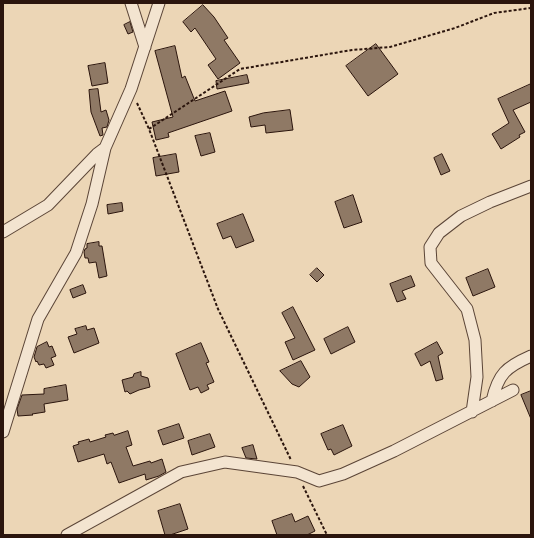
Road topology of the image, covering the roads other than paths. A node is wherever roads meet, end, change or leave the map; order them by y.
1 (131, 3) edge
2 (159, 3) edge
3 (145, 47) junction
4 (105, 148) junction
5 (531, 186) edge
6 (3, 232) edge
7 (531, 356) edge
8 (513, 390) dead end
9 (492, 401) junction
10 (472, 412) junction
11 (3, 432) edge
12 (67, 535) edge

1 - 3 street
2 - 3 street
3 - 4 street
4 - 6 street
4 - 11 street
5 - 10 street
7 - 9 street
8 - 9 street
9 - 10 street
10 - 12 street

